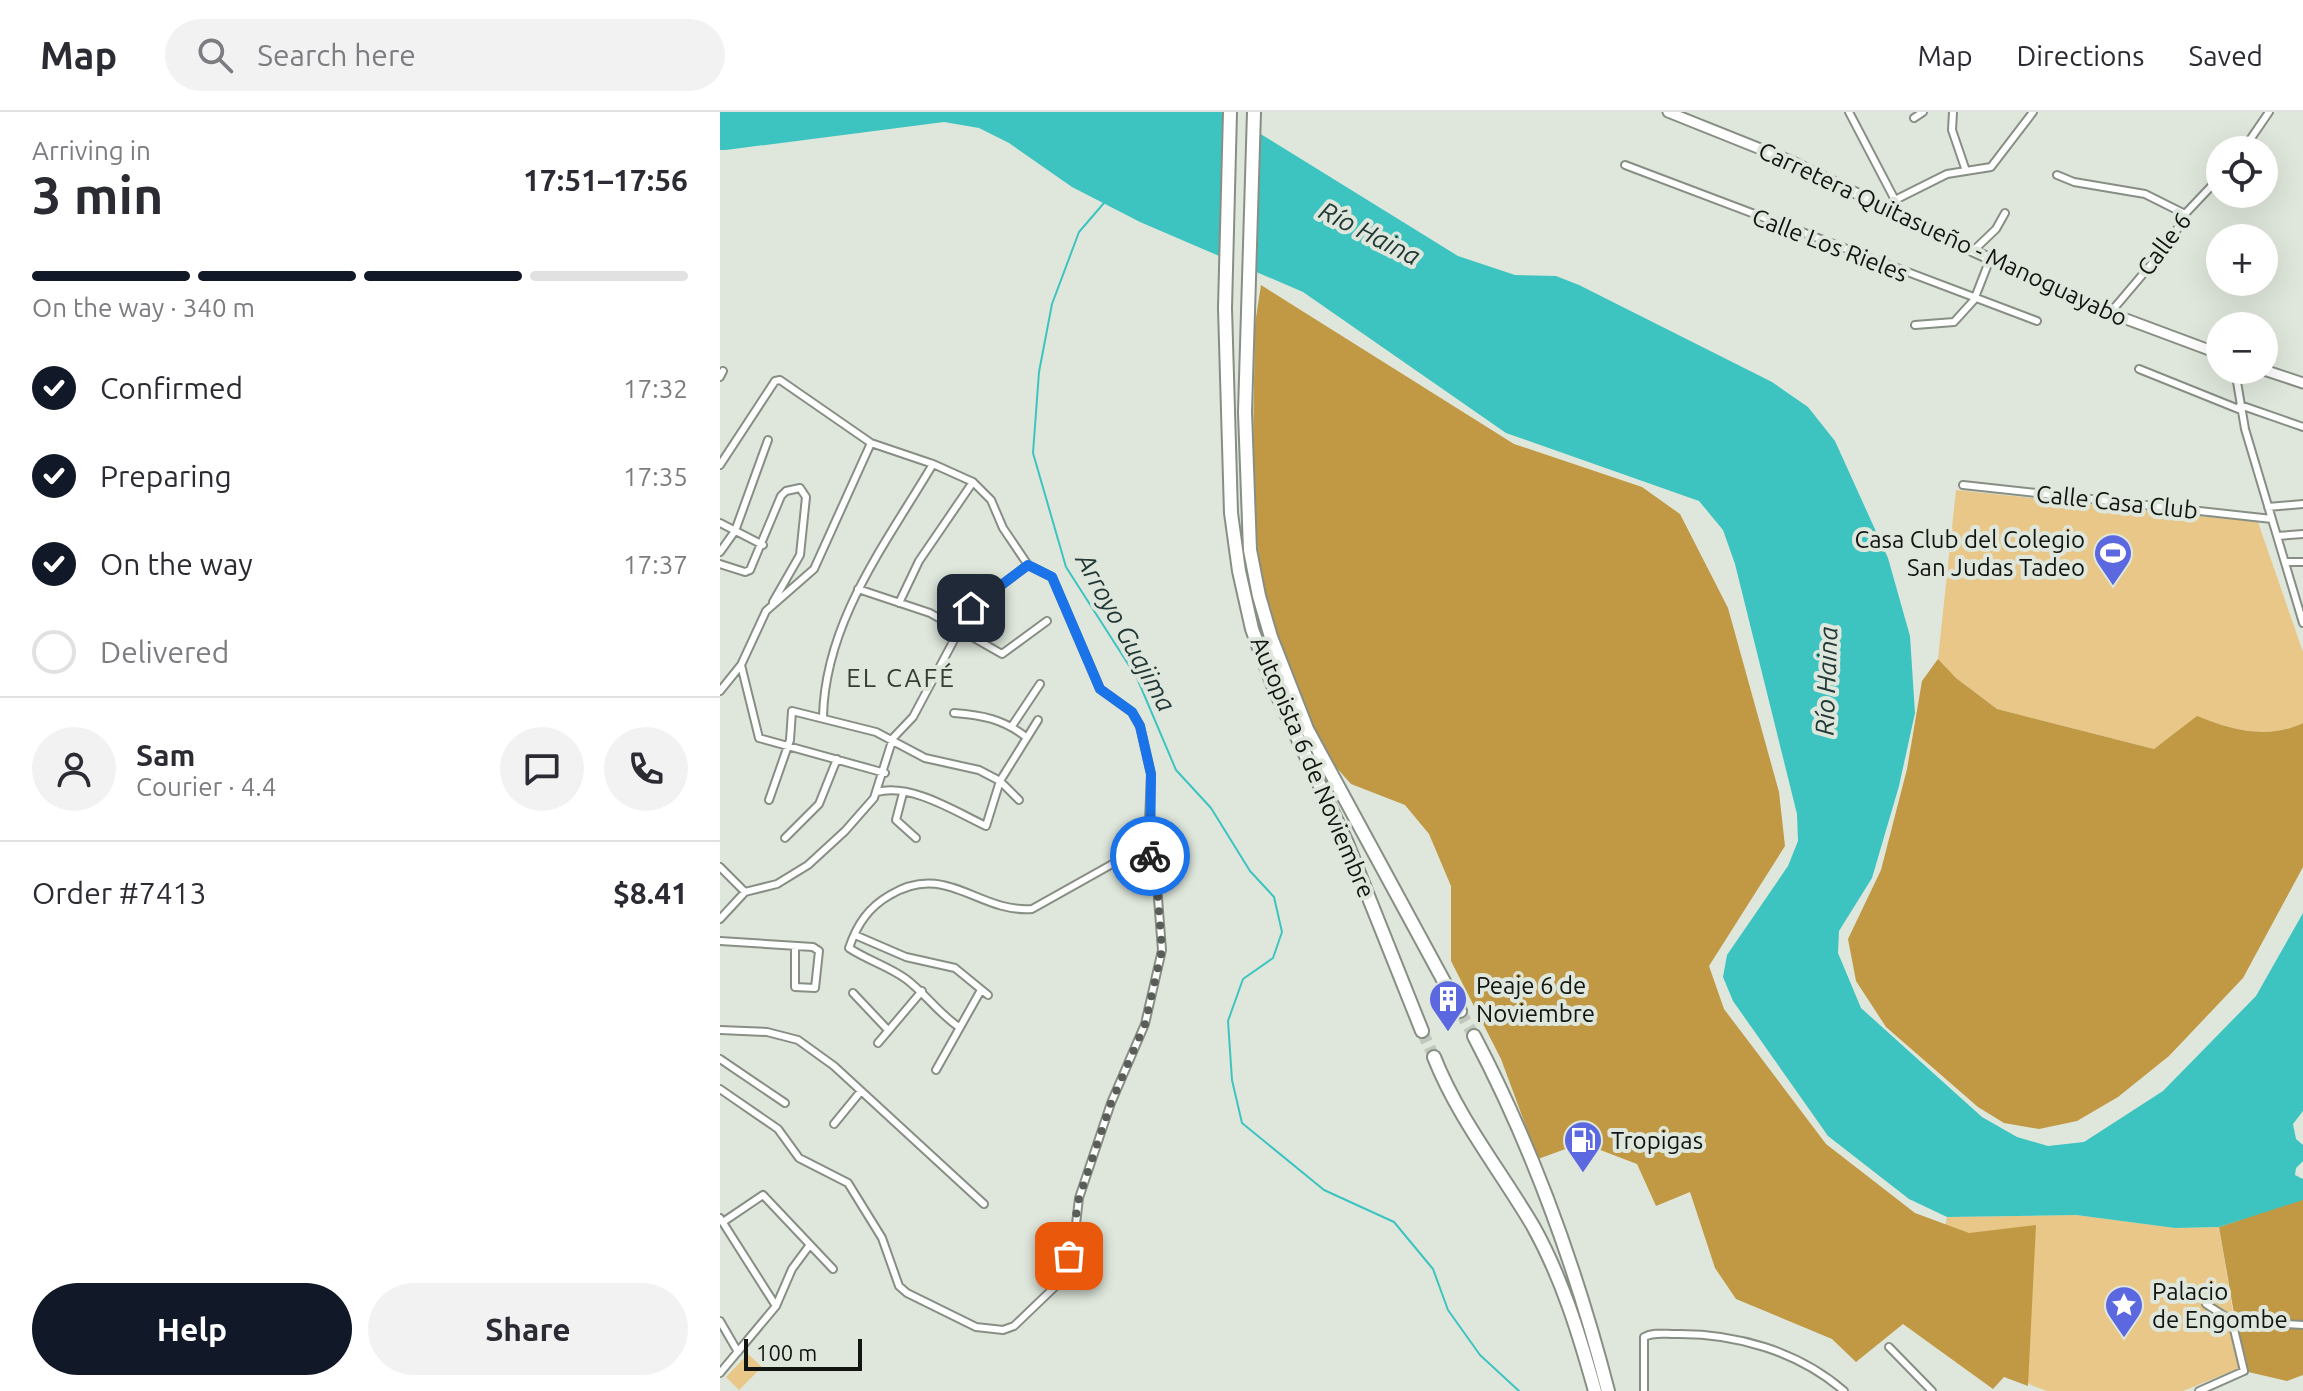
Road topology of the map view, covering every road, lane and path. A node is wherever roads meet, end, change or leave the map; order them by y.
1 (1230, 112) edge
2 (1254, 112) edge
3 (1668, 112) edge
4 (1849, 112) edge
5 (1923, 112) edge
6 (1953, 112) edge
7 (2033, 112) edge
8 (2269, 112) edge
9 (1914, 118) dead end
10 (2253, 136) edge
11 (1625, 165) dead end
12 (1965, 168) junction
13 (2057, 175) dead end
14 (2206, 192) edge
15 (1895, 200) junction
16 (2005, 213) dead end
17 (2185, 214) junction
18 (1898, 215) junction
19 (1973, 251) junction
20 (1990, 259) junction
21 (1974, 300) junction
22 (2110, 313) junction
23 (2037, 321) dead end
24 (1915, 325) dead end
25 (2206, 349) edge
26 (2139, 369) dead end
27 (2278, 375) edge
28 (2303, 383) edge
29 (2237, 384) edge
30 (2240, 407) junction
31 (2303, 427) edge
32 (768, 440) dead end
33 (871, 443) junction
34 (933, 464) junction
35 (720, 465) edge
36 (973, 482) junction
37 (1963, 485) dead end
38 (2303, 504) edge
39 (2268, 507) junction
40 (2272, 519) junction
41 (720, 523) edge
42 (735, 531) junction
43 (2303, 534) edge
44 (2277, 536) junction
45 (763, 545) junction
46 (720, 552) edge
47 (2285, 562) junction
48 (2303, 562) edge
49 (720, 564) edge
50 (1028, 565) junction
51 (858, 589) junction
52 (2294, 591) junction
53 (2303, 591) edge
54 (899, 603) junction
55 (766, 611) junction
56 (2302, 619) edge
57 (1047, 621) dead end
58 (961, 631) junction
59 (741, 665) junction
60 (1040, 684) dead end
61 (720, 691) edge
62 (954, 713) dead end
63 (823, 717) junction
64 (1038, 720) dead end
65 (1012, 726) junction
66 (1026, 737) junction
67 (893, 738) junction
68 (787, 746) junction
69 (837, 759) junction
70 (885, 773) junction
71 (1000, 781) junction
72 (877, 792) junction
73 (903, 793) junction
74 (769, 800) dead end
75 (1019, 800) dead end
76 (785, 838) dead end
77 (916, 838) dead end
78 (1148, 844) junction
79 (720, 867) edge
80 (745, 892) junction
81 (720, 919) edge
82 (855, 935) junction
83 (720, 941) edge
84 (795, 946) junction
85 (981, 990) junction
86 (922, 991) junction
87 (853, 993) dead end
88 (988, 995) dead end
89 (1460, 1011) tunnel mouth
90 (959, 1027) junction
91 (887, 1029) junction
92 (720, 1030) edge
93 (1422, 1031) tunnel mouth
94 (1474, 1036) tunnel mouth
95 (878, 1043) dead end
96 (1434, 1057) tunnel mouth
97 (720, 1059) edge
98 (936, 1070) dead end
99 (720, 1089) edge
100 (861, 1091) junction
101 (785, 1103) dead end
102 (834, 1124) dead end
103 (1541, 1185) junction
104 (1514, 1196) junction
105 (984, 1204) dead end
106 (722, 1220) edge
107 (809, 1246) junction
108 (833, 1269) dead end
109 (2206, 1304) dead end
110 (776, 1306) junction
111 (720, 1321) edge
112 (2232, 1321) junction
113 (2303, 1325) edge
114 (1889, 1347) dead end
115 (738, 1352) junction
116 (720, 1373) edge
117 (1595, 1391) edge
118 (1608, 1391) edge
119 (1644, 1391) edge
120 (1844, 1391) edge
121 (1932, 1391) edge
122 (2199, 1391) edge

1 - 93 highway, Autopista 6 de Noviembre
2 - 89 highway, Autopista 6 de Noviembre
3 - 18 street, Carretera Quitasueño - Manoguayabo
4 - 15 street
5 - 9 street
6 - 12 street
7 - 12 street
8 - 10 street
11 - 21 street, Calle Los Rieles
12 - 15 street
13 - 17 street
14 - 17 street, Calle 6
15 - 18 street
16 - 19 street
17 - 22 street, Calle 6
18 - 19 street, Carretera Quitasueño - Manoguayabo
19 - 20 street, Carretera Quitasueño - Manoguayabo
20 - 21 street
20 - 22 street, Carretera Quitasueño - Manoguayabo
21 - 23 street, Calle Los Rieles
21 - 24 street
22 - 25 street, Carretera Quitasueño - Manoguayabo
26 - 30 street
27 - 28 street
29 - 30 street
30 - 31 street
30 - 39 street
32 - 42 street
33 - 34 street
33 - 35 street
33 - 55 street
34 - 36 street
34 - 51 street
36 - 50 street
36 - 54 street
37 - 40 street, Calle Casa Club
38 - 39 street
39 - 40 street
40 - 44 street
41 - 42 street
42 - 45 street
42 - 46 street
43 - 44 street
44 - 47 street
45 - 49 street
45 - 55 street
47 - 48 street
47 - 52 street
50 - 58 street
50 - 78 street
51 - 54 street
51 - 63 street
52 - 53 street
52 - 56 street
54 - 58 street
55 - 59 street
57 - 58 street
58 - 67 street
59 - 61 street
59 - 68 street
60 - 65 street
62 - 65 street
63 - 67 street
63 - 68 street
64 - 66 street
65 - 66 street
66 - 71 street
67 - 70 street
67 - 71 street
68 - 69 street
68 - 74 street
69 - 70 street
69 - 76 street
70 - 72 street
71 - 73 street
71 - 75 street
72 - 73 street
72 - 80 street
73 - 77 street
78 - 82 street
78 - 99 street
79 - 80 street
80 - 81 street
82 - 85 street
82 - 86 street
83 - 84 street
84 - 84 street
85 - 88 street
85 - 90 street
86 - 90 street
86 - 91 street
87 - 91 street
90 - 98 street
91 - 95 street
92 - 100 street
94 - 103 highway
96 - 104 highway
97 - 101 street
100 - 102 street
100 - 105 street
103 - 104 highway
103 - 118 highway
104 - 117 highway
106 - 107 street
106 - 110 street
107 - 108 street
107 - 110 street
109 - 112 street
110 - 115 street
111 - 115 street
112 - 113 street
112 - 122 street
114 - 121 street
115 - 116 street
119 - 120 street

